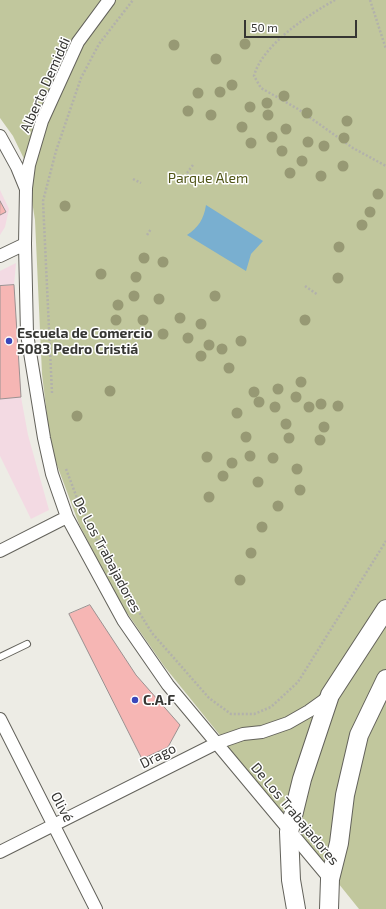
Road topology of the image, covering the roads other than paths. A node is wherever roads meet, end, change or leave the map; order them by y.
1 (109, 0) edge
2 (0, 136) edge
3 (26, 189) junction
4 (25, 244) junction
5 (0, 256) edge
6 (67, 517) junction
7 (0, 551) edge
8 (386, 609) edge
9 (26, 644) dead end
10 (0, 657) edge
11 (386, 679) edge
12 (330, 695) junction
13 (0, 719) edge
14 (217, 743) junction
15 (54, 825) junction
16 (289, 832) junction
17 (0, 852) edge
18 (330, 879) junction
19 (96, 909) edge
20 (296, 909) edge
21 (329, 909) edge

1 - 3 street, Alberto Demiddi
2 - 3 street, De Los Trabajadores
3 - 4 street, De Los Trabajadores
4 - 5 street
4 - 6 street, De Los Trabajadores
6 - 7 street
6 - 14 street, De Los Trabajadores
8 - 12 main road
9 - 10 lane
11 - 18 main road
12 - 14 street, Drago
12 - 16 main road
13 - 15 street, Olivé
14 - 15 street, Drago
14 - 16 street, De Los Trabajadores
15 - 17 street, Drago
15 - 19 street, Olivé
16 - 18 street, De Los Trabajadores
16 - 20 main road
18 - 21 main road

